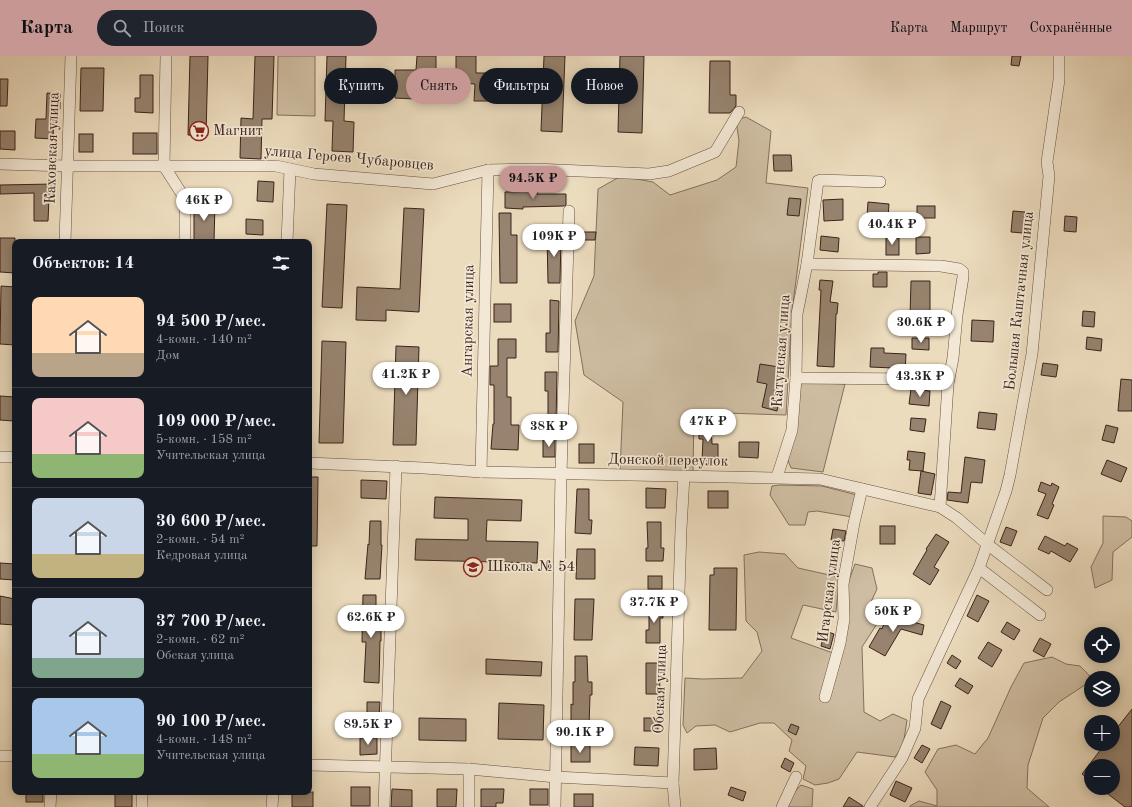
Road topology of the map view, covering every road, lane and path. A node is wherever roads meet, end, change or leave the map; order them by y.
1 (71, 56) edge
2 (166, 56) edge
3 (1059, 56) edge
4 (739, 112) dead end
5 (0, 164) edge
6 (67, 166) junction
7 (164, 166) junction
8 (290, 169) junction
9 (488, 170) junction
10 (880, 182) dead end
11 (569, 211) dead end
12 (65, 239) edge
13 (185, 239) edge
14 (287, 239) edge
15 (807, 264) junction
16 (796, 378) junction
17 (948, 384) junction
18 (0, 456) edge
19 (12, 457) edge
20 (312, 463) edge
21 (396, 466) junction
22 (481, 472) junction
23 (561, 474) junction
24 (684, 476) junction
25 (776, 477) junction
26 (862, 489) junction
27 (940, 507) junction
28 (987, 544) junction
29 (979, 568) junction
30 (1047, 590) dead end
31 (1040, 615) dead end
32 (825, 697) dead end
33 (0, 756) edge
34 (12, 756) edge
35 (312, 765) edge
36 (385, 768) junction
37 (469, 769) junction
38 (556, 777) junction
39 (796, 777) dead end
40 (673, 783) junction
41 (51, 795) edge
42 (142, 795) edge
43 (273, 795) edge
44 (50, 807) edge
45 (142, 807) edge
46 (272, 807) edge
47 (384, 807) edge
48 (469, 807) edge
49 (555, 807) edge
50 (674, 807) edge
51 (782, 807) edge
52 (870, 807) edge

1 - 6 street, Каховская улица
2 - 7 street
3 - 28 street, Большая Каштачная улица
4 - 9 street, улица Героев Чубаровцев
5 - 6 street, улица Героев Чубаровцев
6 - 7 street, улица Героев Чубаровцев
6 - 12 street, Каховская улица
7 - 8 street, улица Героев Чубаровцев
7 - 13 street
8 - 9 street, улица Героев Чубаровцев
8 - 14 street
9 - 22 street, Ангарская улица
10 - 15 street, Катунская улица
11 - 23 street
15 - 16 street, Катунская улица
15 - 17 street
16 - 17 street
16 - 25 street, Катунская улица
17 - 27 street
18 - 19 street
20 - 21 street, Донской переулок
21 - 22 street, Донской переулок
21 - 36 street
22 - 23 street, Донской переулок
23 - 24 street, Донской переулок
23 - 38 street
24 - 25 street, Донской переулок
24 - 40 street, Обская улица
25 - 26 street, Донской переулок
26 - 27 street, Донской переулок
26 - 32 street, Игарская улица
27 - 28 street, Донской переулок
28 - 29 street, Большая Каштачная улица
28 - 30 street, Донской переулок
29 - 31 street
29 - 52 street, Большая Каштачная улица
33 - 34 street
35 - 36 street
36 - 37 street
36 - 47 street
37 - 38 street
37 - 48 street
38 - 40 street
38 - 49 street
39 - 51 street
40 - 50 street, Обская улица
41 - 44 street
42 - 45 street
43 - 46 street

